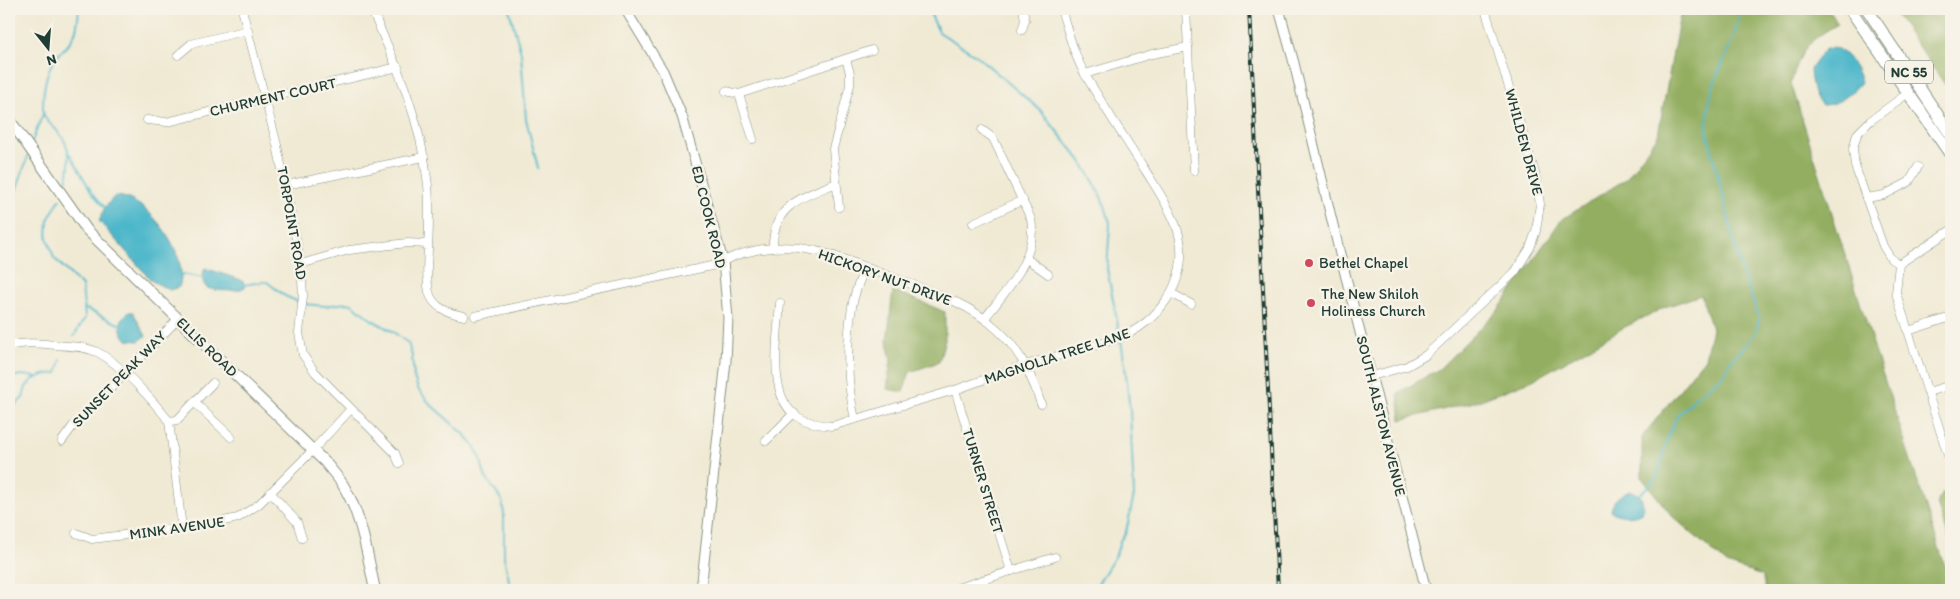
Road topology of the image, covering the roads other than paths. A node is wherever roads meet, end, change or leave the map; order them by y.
1 (242, 9) edge
2 (371, 9) edge
3 (625, 9) edge
4 (1023, 9) edge
5 (1061, 9) edge
6 (1186, 9) edge
7 (1279, 9) edge
8 (1486, 9) edge
9 (1850, 9) edge
10 (1867, 9) edge
11 (248, 30) junction
12 (1022, 30) dead end
13 (1188, 47) junction
14 (872, 50) dead end
15 (178, 55) dead end
16 (846, 58) junction
17 (398, 68) junction
18 (1085, 74) junction
19 (726, 91) dead end
20 (1908, 93) junction
21 (739, 94) junction
22 (265, 99) junction
23 (9, 119) edge
24 (147, 120) dead end
25 (982, 130) dead end
26 (1951, 135) edge
27 (753, 139) dead end
28 (1951, 156) edge
29 (424, 157) junction
30 (1918, 167) dead end
31 (1194, 171) dead end
32 (836, 182) junction
33 (286, 185) junction
34 (1866, 198) junction
35 (1023, 200) junction
36 (839, 207) dead end
37 (973, 223) dead end
38 (1951, 230) edge
39 (428, 244) junction
40 (773, 248) junction
41 (1027, 259) junction
42 (722, 261) junction
43 (301, 264) junction
44 (1899, 264) junction
45 (866, 267) junction
46 (1048, 274) dead end
47 (1171, 293) junction
48 (780, 304) dead end
49 (1191, 304) dead end
50 (464, 316) dead end
51 (475, 316) dead end
52 (1951, 317) edge
53 (984, 318) junction
54 (178, 319) junction
55 (1908, 331) junction
56 (9, 346) edge
57 (1025, 365) junction
58 (125, 374) junction
59 (1372, 376) junction
60 (213, 383) dead end
61 (1951, 385) edge
62 (955, 390) junction
63 (1928, 392) junction
64 (195, 403) junction
65 (1041, 404) dead end
66 (351, 409) junction
67 (794, 413) junction
68 (855, 418) junction
69 (169, 421) junction
70 (231, 438) dead end
71 (62, 441) dead end
72 (766, 441) dead end
73 (313, 450) junction
74 (1949, 451) edge
75 (399, 463) dead end
76 (1951, 465) edge
77 (270, 492) junction
78 (182, 528) junction
79 (76, 533) dead end
80 (302, 538) dead end
81 (1055, 557) dead end
82 (1011, 571) junction
83 (375, 590) edge
84 (701, 590) edge
85 (951, 590) edge
86 (1426, 590) edge

1 - 11 street, TORPOINT ROAD
2 - 17 street
3 - 42 street, ED COOK ROAD
4 - 12 street
5 - 18 street, MAGNOLIA TREE LANE
6 - 13 street
7 - 59 street, SOUTH ALSTON AVENUE
8 - 59 street, WHILDEN DRIVE
9 - 20 main road, NC 55
10 - 26 main road, NC 55
11 - 15 street
11 - 22 street, TORPOINT ROAD
13 - 18 street
13 - 31 street
14 - 16 street
16 - 21 street
16 - 32 street
17 - 22 street, CHURMENT COURT
17 - 29 street
18 - 47 street, MAGNOLIA TREE LANE
19 - 21 street
20 - 28 main road, NC 55
20 - 34 street
21 - 27 street
22 - 24 street, CHURMENT COURT
22 - 33 street, TORPOINT ROAD
23 - 54 main road, ELLIS ROAD
25 - 35 street
29 - 33 street
29 - 39 street
30 - 34 street
32 - 36 street
32 - 40 street
33 - 43 street, TORPOINT ROAD
34 - 44 street
35 - 37 street
35 - 41 street
38 - 44 street
39 - 43 street
39 - 50 street
40 - 42 street, HICKORY NUT DRIVE
40 - 45 street, HICKORY NUT DRIVE
41 - 46 street
41 - 53 street
42 - 51 street, HICKORY NUT DRIVE
42 - 84 street, ED COOK ROAD
43 - 66 street, TORPOINT ROAD
44 - 55 street
45 - 53 street, HICKORY NUT DRIVE
45 - 68 street
47 - 49 street
47 - 57 street, MAGNOLIA TREE LANE
48 - 67 street
52 - 55 street
53 - 57 street, HICKORY NUT DRIVE
54 - 58 street, SUNSET PEAK WAY
54 - 73 main road, ELLIS ROAD
55 - 63 street
56 - 58 street
57 - 62 street, MAGNOLIA TREE LANE
57 - 65 street, HICKORY NUT DRIVE
58 - 69 street
58 - 71 street, SUNSET PEAK WAY
59 - 86 street, SOUTH ALSTON AVENUE
60 - 64 street
61 - 63 street
62 - 68 street, MAGNOLIA TREE LANE
62 - 82 street, TURNER STREET
63 - 74 street
64 - 69 street
64 - 70 street
66 - 73 street, MINK AVENUE
66 - 75 street, TORPOINT ROAD
67 - 68 street, MAGNOLIA TREE LANE
67 - 72 street
69 - 78 street
73 - 77 street, MINK AVENUE
73 - 83 main road, ELLIS ROAD
74 - 76 street
77 - 78 street, MINK AVENUE
77 - 80 street
78 - 79 street, MINK AVENUE
81 - 82 street
82 - 85 street

